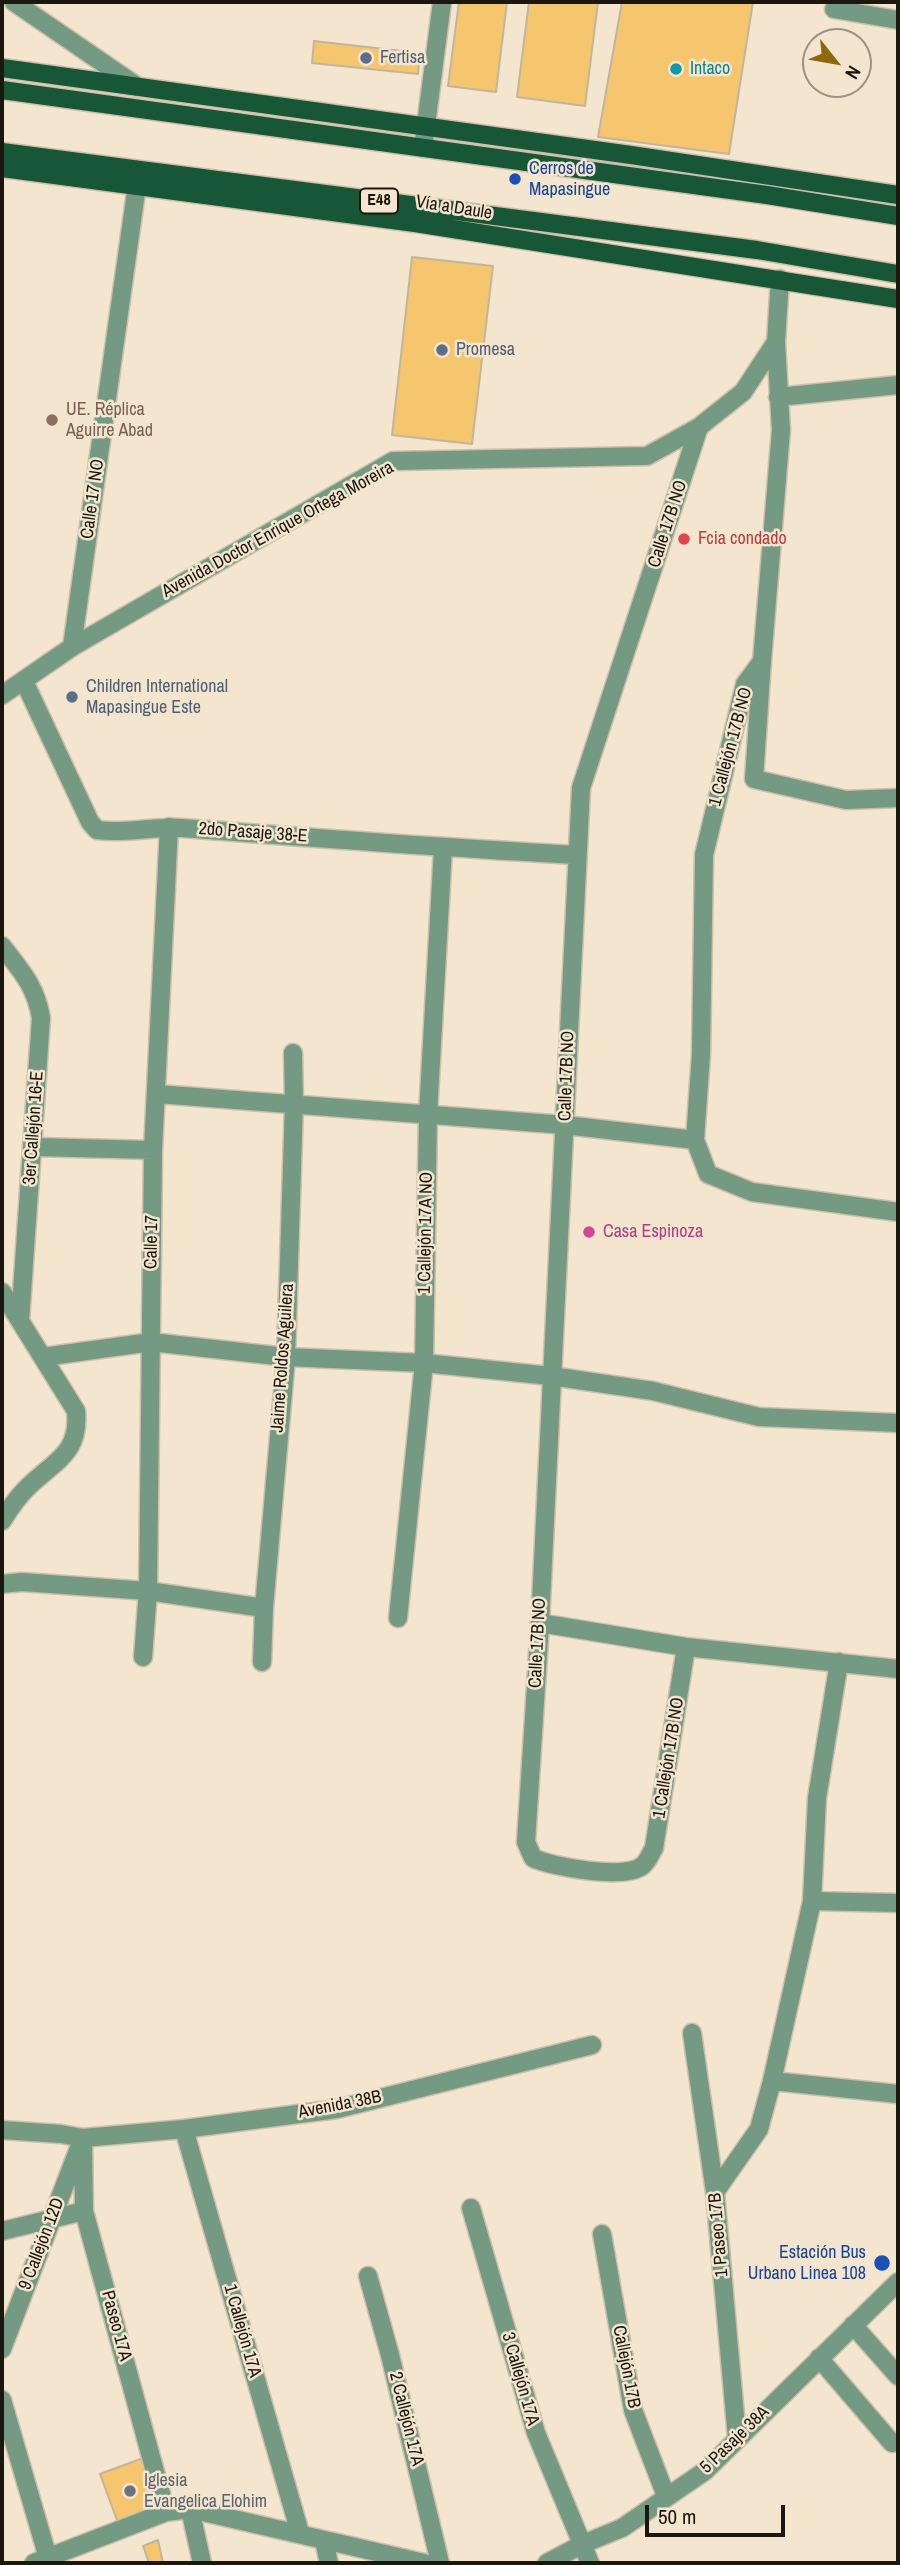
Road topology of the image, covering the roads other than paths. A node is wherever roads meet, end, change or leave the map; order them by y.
1 (14, 2) edge
2 (442, 2) edge
3 (834, 9) dead end
4 (898, 20) edge
5 (2, 68) edge
6 (138, 87) junction
7 (2, 90) edge
8 (287, 107) junction
9 (426, 127) junction
10 (326, 135) junction
11 (423, 148) junction
12 (2, 152) edge
13 (2, 168) edge
14 (137, 185) junction
15 (898, 195) edge
16 (898, 216) edge
17 (898, 274) edge
18 (780, 279) junction
19 (898, 299) edge
20 (776, 342) junction
21 (898, 385) edge
22 (778, 397) junction
23 (699, 427) junction
24 (72, 647) junction
25 (762, 661) junction
26 (24, 681) junction
27 (2, 695) edge
28 (898, 798) edge
29 (169, 827) junction
30 (443, 848) junction
31 (577, 855) junction
32 (2, 946) edge
33 (293, 1053) dead end
34 (157, 1094) junction
35 (294, 1103) junction
36 (428, 1114) junction
37 (565, 1125) junction
38 (695, 1140) junction
39 (34, 1147) junction
40 (153, 1150) junction
41 (898, 1212) edge
42 (2, 1292) edge
43 (20, 1321) junction
44 (151, 1342) junction
45 (43, 1357) junction
46 (286, 1357) junction
47 (424, 1363) junction
48 (551, 1376) junction
49 (898, 1423) edge
50 (2, 1521) edge
51 (2, 1584) edge
52 (148, 1591) junction
53 (264, 1608) junction
54 (398, 1618) dead end
55 (540, 1623) junction
56 (686, 1647) junction
57 (144, 1657) dead end
58 (262, 1662) dead end
59 (839, 1662) junction
60 (898, 1669) edge
61 (643, 1866) joint
62 (812, 1901) junction
63 (898, 1903) edge
64 (692, 2033) dead end
65 (592, 2045) dead end
66 (772, 2081) junction
67 (898, 2094) edge
68 (184, 2129) junction
69 (2, 2130) edge
70 (83, 2138) junction
71 (715, 2192) junction
72 (471, 2208) dead end
73 (84, 2211) junction
74 (52, 2217) junction
75 (2, 2231) edge
76 (602, 2234) dead end
77 (368, 2276) dead end
78 (898, 2282) edge
79 (853, 2325) junction
80 (2, 2349) edge
81 (819, 2358) junction
82 (898, 2376) edge
83 (2, 2400) edge
84 (737, 2438) junction
85 (892, 2443) dead end
86 (666, 2496) junction
87 (190, 2509) junction
88 (166, 2512) junction
89 (300, 2533) junction
90 (324, 2542) junction
91 (583, 2544) junction
92 (41, 2561) edge
93 (202, 2563) edge
94 (329, 2563) edge
95 (424, 2563) edge
96 (440, 2563) edge
97 (547, 2563) edge
98 (590, 2563) edge

1 - 6 street
2 - 9 street
3 - 4 street
5 - 6 main road
6 - 8 main road
7 - 10 main road
8 - 9 main road
8 - 10 main road
9 - 11 street
9 - 15 main road
10 - 11 main road
11 - 16 main road
12 - 17 main road, Vía a Daule / E48
13 - 14 main road, Vía a Daule / E48
14 - 18 main road, Vía a Daule / E48
14 - 24 street, Calle 17 NO
18 - 19 main road, Vía a Daule / E48
18 - 20 street, 1 Callejón 17B NO
20 - 22 street, 1 Callejón 17B NO
20 - 23 street
21 - 22 street
22 - 25 street, 1 Callejón 17B NO
23 - 24 street, Avenida Doctor Enrique Ortega Moreira
23 - 31 street, Calle 17B NO
24 - 26 street, Avenida Doctor Enrique Ortega Moreira
25 - 28 street
25 - 38 street, 1 Callejón 17B NO
26 - 27 street, Avenida Doctor Enrique Ortega Moreira
26 - 29 street, 2do Pasaje 38-E
29 - 30 street, 2do Pasaje 38-E
29 - 34 street, Calle 17
30 - 31 street, 2do Pasaje 38-E
30 - 36 street, 1 Callejón 17A NO
31 - 37 street, Calle 17B NO
32 - 39 street, 3er Callejón 16-E
33 - 35 street, Jaime Roldos Aguilera
34 - 35 street
34 - 40 street, Calle 17
35 - 36 street
35 - 46 street, Jaime Roldos Aguilera
36 - 37 street
36 - 47 street, 1 Callejón 17A NO
37 - 38 street
37 - 48 street, Calle 17B NO
38 - 41 street, 1 Callejón 17B NO
39 - 40 street
39 - 43 street, 3er Callejón 16-E
40 - 44 street, Calle 17
42 - 43 street
43 - 45 street
44 - 45 street
44 - 46 street
44 - 52 street, Calle 17
45 - 50 street
46 - 47 street
46 - 53 street, Jaime Roldos Aguilera
47 - 48 street
47 - 54 street, 1 Callejón 17A NO
48 - 49 street
48 - 55 street, Calle 17B NO
51 - 52 street
52 - 53 street
52 - 57 street, Calle 17
53 - 58 street, Jaime Roldos Aguilera
55 - 56 street
55 - 61 street, Calle 17B NO
56 - 59 street
56 - 61 street, 1 Callejón 17B NO
59 - 60 street
59 - 62 street
62 - 63 street
62 - 66 street
64 - 71 street, 1 Paseo 17B
65 - 68 street, Avenida 38B
66 - 67 street
66 - 71 street
68 - 70 street, Avenida 38B
68 - 89 street, 1 Callejón 17A
69 - 70 street, Avenida 38B
70 - 73 street, Paseo 17A
70 - 74 street, 9 Callejón 12D
71 - 84 street, 1 Paseo 17B
72 - 91 street, 3 Callejón 17A
73 - 74 street
73 - 88 street, Paseo 17A
74 - 75 street
74 - 80 street, 9 Callejón 12D
76 - 86 street, Callejón 17B
77 - 96 street, 2 Callejón 17A
78 - 79 street, 5 Pasaje 38A
79 - 81 street, 5 Pasaje 38A
79 - 82 street
81 - 84 street, 5 Pasaje 38A
81 - 85 street
83 - 92 street
84 - 86 street, 5 Pasaje 38A
86 - 91 street, 5 Pasaje 38A
87 - 88 street
87 - 89 street
87 - 93 street
88 - 92 street
89 - 90 street
90 - 94 street
90 - 95 street
91 - 97 street, 5 Pasaje 38A
91 - 98 street, 3 Callejón 17A

